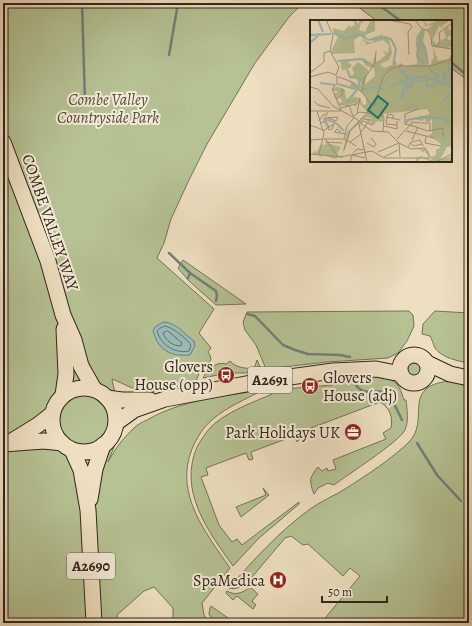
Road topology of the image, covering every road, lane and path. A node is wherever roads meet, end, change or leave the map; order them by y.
1 (3, 142) edge
2 (63, 315) junction
3 (402, 367) junction
4 (427, 370) junction
5 (469, 378) edge
6 (94, 389) junction
7 (62, 395) junction
8 (107, 398) junction
9 (165, 399) junction
10 (52, 414) junction
11 (116, 423) junction
12 (4, 444) edge
13 (103, 445) junction
14 (67, 446) junction
15 (88, 510) junction
16 (94, 623) edge

1 - 2 main road, COMBE VALLEY WAY
2 - 6 main road, COMBE VALLEY WAY
2 - 7 main road, COMBE VALLEY WAY
3 - 4 main road
3 - 4 main road
3 - 9 main road, A2691
4 - 5 main road
6 - 7 main road
6 - 8 main road
7 - 10 main road
8 - 9 main road, A2691
8 - 11 main road
9 - 11 main road, A2691
10 - 12 main road
10 - 14 main road
11 - 13 main road
12 - 14 main road
13 - 14 main road
13 - 15 main road, A2690
14 - 15 main road, A2690
15 - 16 main road, A2690

